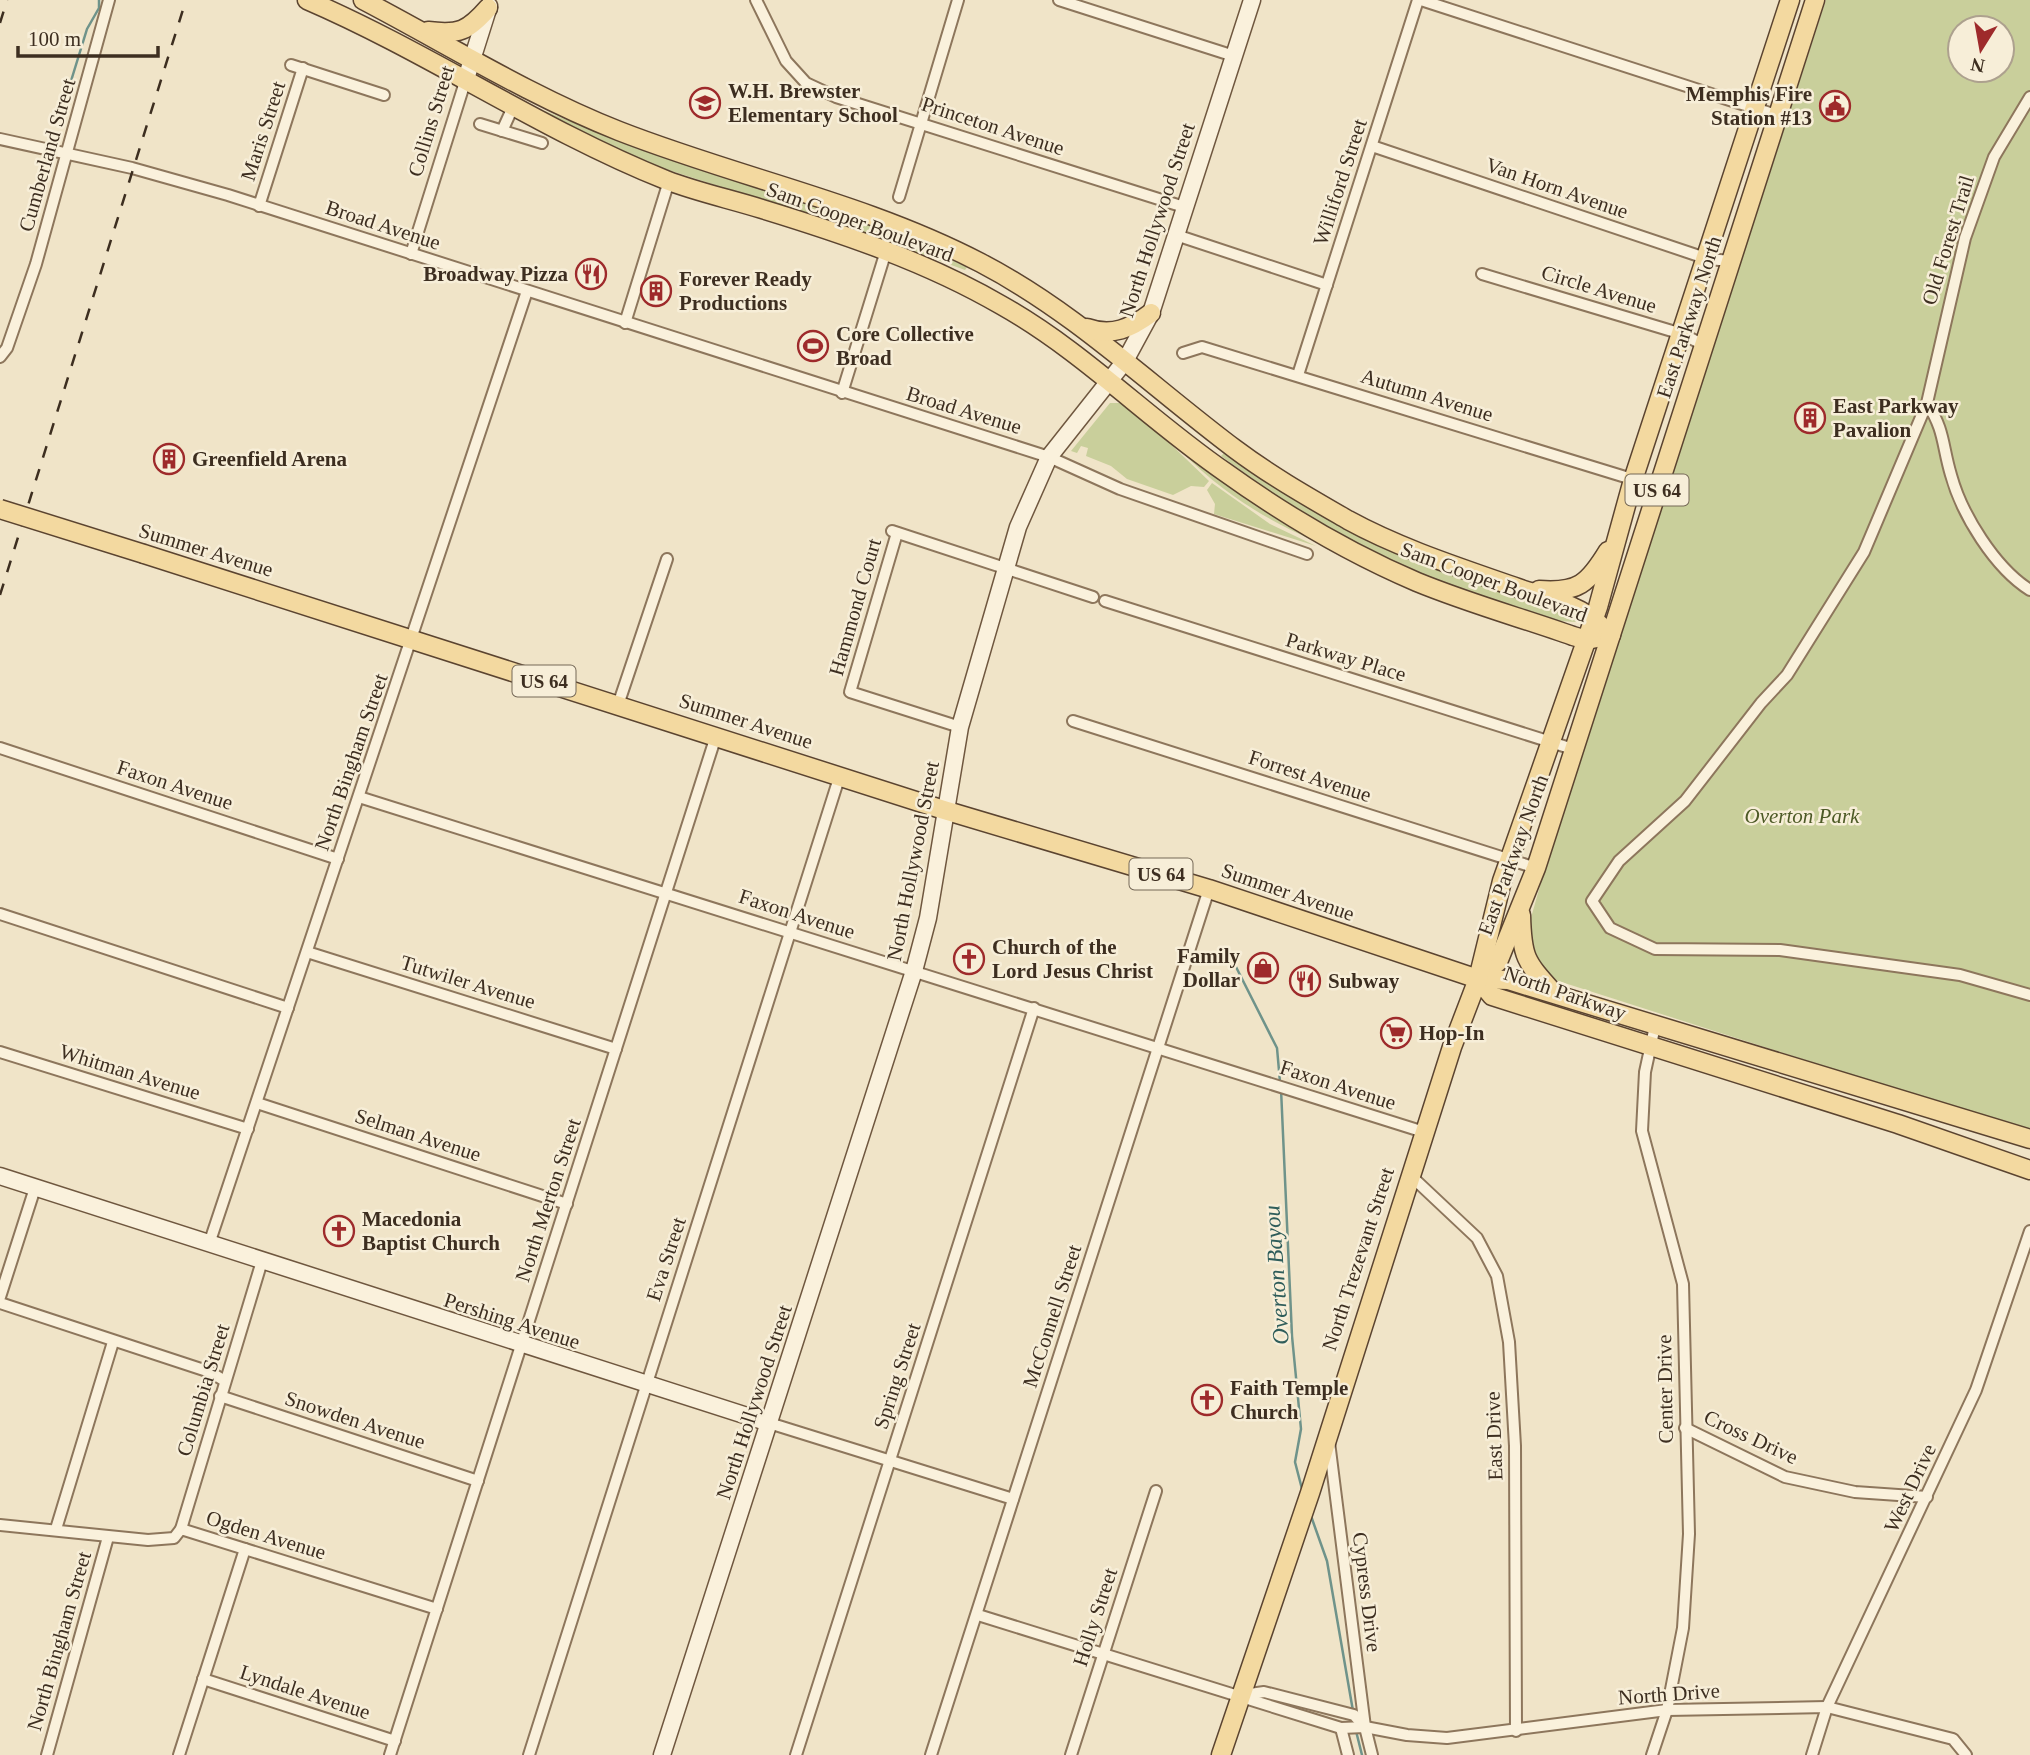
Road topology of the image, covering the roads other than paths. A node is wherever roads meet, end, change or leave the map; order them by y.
1 (110, 0) edge
2 (307, 0) edge
3 (363, 0) edge
4 (756, 0) edge
5 (958, 0) edge
6 (1059, 0) edge
7 (1252, 0) edge
8 (1419, 0) edge
9 (1790, 0) edge
10 (1815, 0) edge
11 (490, 4) edge
12 (420, 30) junction
13 (1234, 55) junction
14 (473, 58) junction
15 (465, 82) junction
16 (384, 95) dead end
17 (2030, 97) edge
18 (513, 107) junction
19 (1756, 108) junction
20 (1779, 116) junction
21 (921, 123) junction
22 (480, 124) dead end
23 (502, 131) junction
24 (0, 139) edge
25 (542, 143) dead end
26 (1372, 146) junction
27 (67, 153) junction
28 (669, 181) junction
29 (899, 197) dead end
30 (260, 206) junction
31 (1184, 207) junction
32 (1176, 234) junction
33 (886, 250) junction
34 (411, 254) junction
35 (1707, 259) junction
36 (1731, 261) junction
37 (1482, 274) dead end
38 (1327, 285) junction
39 (527, 291) junction
40 (1151, 313) junction
41 (625, 323) junction
42 (1077, 324) junction
43 (1682, 334) junction
44 (1704, 345) junction
45 (1183, 353) dead end
46 (0, 357) edge
47 (1125, 361) junction
48 (1298, 375) junction
49 (1110, 381) junction
50 (842, 393) junction
51 (1927, 403) junction
52 (1049, 457) junction
53 (1633, 480) junction
54 (1658, 486) junction
55 (0, 509) edge
56 (1619, 533) junction
57 (1307, 554) dead end
58 (667, 559) dead end
59 (1006, 567) junction
60 (1519, 588) junction
61 (2030, 590) edge
62 (1093, 597) dead end
63 (1105, 601) dead end
64 (1594, 618) junction
65 (1611, 635) junction
66 (412, 639) junction
67 (1587, 640) junction
68 (618, 705) junction
69 (1073, 721) dead end
70 (960, 727) junction
71 (716, 736) junction
72 (1553, 743) junction
73 (0, 748) edge
74 (1576, 750) junction
75 (840, 775) junction
76 (359, 797) junction
77 (944, 810) junction
78 (338, 859) junction
79 (1511, 859) junction
80 (1536, 869) junction
81 (1209, 889) junction
82 (666, 892) junction
83 (1521, 905) junction
84 (0, 914) edge
85 (790, 933) junction
86 (307, 952) junction
87 (914, 971) junction
88 (1478, 979) junction
89 (1555, 994) junction
90 (2030, 995) edge
91 (288, 1008) junction
92 (1034, 1009) junction
93 (1655, 1026) junction
94 (1650, 1046) junction
95 (1158, 1047) junction
96 (616, 1049) junction
97 (0, 1052) edge
98 (257, 1102) junction
99 (248, 1129) junction
100 (1424, 1132) junction
101 (2030, 1139) edge
102 (2030, 1170) edge
103 (1410, 1175) junction
104 (0, 1177) edge
105 (35, 1188) junction
106 (567, 1204) junction
107 (2030, 1231) edge
108 (209, 1244) junction
109 (262, 1261) junction
110 (0, 1300) edge
111 (113, 1342) junction
112 (522, 1346) junction
113 (225, 1381) junction
114 (646, 1385) junction
115 (220, 1396) junction
116 (769, 1423) junction
117 (1685, 1428) junction
118 (1328, 1433) junction
119 (890, 1461) junction
120 (478, 1481) junction
121 (1156, 1491) dead end
122 (1927, 1497) junction
123 (1013, 1499) junction
124 (0, 1525) edge
125 (56, 1529) junction
126 (181, 1529) junction
127 (108, 1537) junction
128 (245, 1549) junction
129 (437, 1609) junction
130 (978, 1615) junction
131 (1104, 1654) junction
132 (203, 1679) junction
133 (1240, 1695) junction
134 (1827, 1707) junction
135 (1667, 1710) junction
136 (1354, 1724) junction
137 (1516, 1731) junction
138 (395, 1741) junction
139 (47, 1755) edge
140 (179, 1755) edge
141 (390, 1755) edge
142 (529, 1755) edge
143 (662, 1755) edge
144 (796, 1755) edge
145 (931, 1755) edge
146 (1071, 1755) edge
147 (1221, 1755) edge
148 (1348, 1755) edge
149 (1372, 1755) edge
150 (1652, 1755) edge
151 (1812, 1755) edge
152 (1966, 1755) edge

1 - 27 street, Cumberland Street
2 - 15 main road, Sam Cooper Boulevard
3 - 12 main road, Sam Cooper Boulevard
4 - 21 street, Princeton Avenue
5 - 21 street
6 - 13 street
7 - 13 main road, North Hollywood Street
8 - 19 street
8 - 26 street, Williford Street
9 - 19 main road, East Parkway North / US 64
10 - 20 main road, East Parkway North / US 64
11 - 12 main road
11 - 14 main road, Collins Street
12 - 14 main road, Sam Cooper Boulevard
13 - 31 main road, North Hollywood Street
14 - 15 main road, Collins Street
14 - 42 main road, Sam Cooper Boulevard
15 - 18 main road, Sam Cooper Boulevard
15 - 34 street, Collins Street
16 - 30 street, Maris Street
17 - 51 street, Old Forest Trail
18 - 23 street
18 - 28 main road, Sam Cooper Boulevard
19 - 20 street
19 - 35 main road, East Parkway North / US 64
20 - 36 main road, East Parkway North / US 64
21 - 29 street
21 - 31 street, Princeton Avenue
22 - 23 street
23 - 25 street
24 - 27 street, Broad Avenue
26 - 35 street, Van Horn Avenue
26 - 38 street, Williford Street
27 - 30 street, Broad Avenue
27 - 46 street, Cumberland Street
28 - 33 main road, Sam Cooper Boulevard
28 - 41 street
30 - 34 street, Broad Avenue
31 - 32 main road, North Hollywood Street
32 - 38 street
32 - 40 main road, North Hollywood Street
33 - 49 main road, Sam Cooper Boulevard
33 - 50 street
34 - 39 street, Broad Avenue
35 - 36 street, Van Horn Avenue
35 - 43 main road, East Parkway North / US 64
36 - 44 main road, East Parkway North / US 64
37 - 43 street, Circle Avenue
38 - 48 street, Williford Street
39 - 41 street, Broad Avenue
39 - 66 street, North Bingham Street
40 - 42 main road
40 - 47 main road, North Hollywood Street
41 - 50 street, Broad Avenue
42 - 47 main road, Sam Cooper Boulevard
43 - 44 street, Circle Avenue
43 - 53 main road, East Parkway North / US 64
44 - 54 main road, East Parkway North / US 64
45 - 48 street, Autumn Avenue
47 - 49 main road, North Hollywood Street
47 - 60 main road, Sam Cooper Boulevard
48 - 53 street, Autumn Avenue
49 - 52 main road, North Hollywood Street
49 - 67 main road, Sam Cooper Boulevard
50 - 52 street, Broad Avenue
51 - 61 street
51 - 90 street, Old Forest Trail
52 - 57 street, Broad Avenue
52 - 59 main road, North Hollywood Street
53 - 54 street, Autumn Avenue
53 - 56 main road, East Parkway North / US 64
54 - 65 main road, East Parkway North / US 64
55 - 66 main road, Summer Avenue / US 64, bridge
56 - 60 main road
56 - 64 main road, East Parkway North / US 64
58 - 68 street
59 - 62 street
59 - 70 main road, North Hollywood Street
59 - 70 street, Hammond Court
60 - 64 main road, Sam Cooper Boulevard
63 - 72 street, Parkway Place
64 - 65 main road, Sam Cooper Boulevard
64 - 67 main road, East Parkway North / US 64
65 - 67 main road, Sam Cooper Boulevard
65 - 74 main road, East Parkway North / US 64
66 - 68 main road, Summer Avenue / US 64
66 - 76 street, North Bingham Street
67 - 72 main road, East Parkway North / US 64
68 - 71 main road, Summer Avenue / US 64
69 - 79 street, Forrest Avenue
70 - 77 main road, North Hollywood Street
71 - 75 main road, Summer Avenue / US 64
71 - 82 street, North Merton Street
72 - 74 street, Parkway Place
72 - 79 main road, East Parkway North / US 64
73 - 78 street, Faxon Avenue
74 - 80 main road, East Parkway North / US 64
75 - 77 main road, Summer Avenue / US 64
75 - 85 street, Eva Street
76 - 78 street, North Bingham Street
76 - 82 street, Faxon Avenue
77 - 81 main road, Summer Avenue / US 64
77 - 87 main road, North Hollywood Street
78 - 86 street, North Bingham Street
79 - 80 street, Forrest Avenue
79 - 88 main road, East Parkway North / US 64
80 - 83 main road, East Parkway North / US 64
81 - 88 main road, Summer Avenue / US 64
81 - 95 street, McConnell Street
82 - 85 street, Faxon Avenue
82 - 96 street, North Merton Street
83 - 88 main road, East Parkway North / US 64
83 - 89 main road
84 - 91 street
85 - 87 street, Faxon Avenue
85 - 114 street, Eva Street
86 - 91 street, North Bingham Street
86 - 96 street, Tutwiler Avenue
87 - 92 street, Faxon Avenue
87 - 116 main road, North Hollywood Street
88 - 89 main road, North Parkway
88 - 94 main road, North Parkway
88 - 100 main road, North Trezevant Street
89 - 93 main road, North Parkway
91 - 98 street, North Bingham Street
92 - 95 street, Faxon Avenue
92 - 119 street, Spring Street
93 - 94 street, Center Drive
93 - 101 main road, North Parkway
94 - 102 main road, North Parkway
94 - 117 street, Center Drive
95 - 100 street, Faxon Avenue
95 - 123 street, McConnell Street
96 - 106 street, North Merton Street
97 - 99 street, Whitman Avenue
98 - 99 street, North Bingham Street
98 - 106 street, Selman Avenue
99 - 108 street, North Bingham Street
100 - 103 main road, North Trezevant Street
103 - 118 main road, North Trezevant Street
103 - 137 street, East Drive
104 - 105 main road, Pershing Avenue
105 - 108 main road, Pershing Avenue
105 - 110 street
106 - 112 street, North Merton Street
107 - 122 street, West Drive
108 - 109 main road, Pershing Avenue
109 - 112 main road, Pershing Avenue
109 - 113 street, Columbia Street
110 - 111 street
111 - 113 street
111 - 125 street, North Bingham Street
112 - 114 main road, Pershing Avenue
112 - 120 street, North Merton Street
113 - 115 street, Columbia Street
114 - 116 main road, Pershing Avenue
114 - 142 street, Eva Street
115 - 120 street, Snowden Avenue
115 - 126 street, Columbia Street
116 - 119 street, Pershing Avenue
116 - 143 main road, North Hollywood Street
117 - 122 street, Cross Drive
117 - 135 street, Center Drive
118 - 133 main road, North Trezevant Street
118 - 136 street, Cypress Drive
119 - 123 street, Pershing Avenue
119 - 144 street, Spring Street
120 - 129 street, North Merton Street
121 - 131 street, Holly Street
122 - 134 street, West Drive
123 - 130 street, McConnell Street
124 - 125 street, Ogden Avenue
125 - 127 street, Ogden Avenue
126 - 127 street, Ogden Avenue
126 - 128 street, Ogden Avenue
127 - 139 street, North Bingham Street
128 - 129 street, Ogden Avenue
128 - 132 street
129 - 138 street, North Merton Street
130 - 131 street, North Drive
130 - 145 street, McConnell Street
131 - 133 street, North Drive
131 - 146 street, Holly Street
132 - 138 street, Lyndale Avenue
132 - 140 street
133 - 136 street, North Drive
133 - 147 main road, North Trezevant Street
134 - 135 street, North Drive
134 - 151 street, West Drive
134 - 152 street, North Drive
135 - 137 street, North Drive
135 - 150 street, Center Drive
136 - 137 street, North Drive
136 - 148 street, Cypress Drive
136 - 149 street, Cypress Drive
138 - 141 street, North Merton Street

